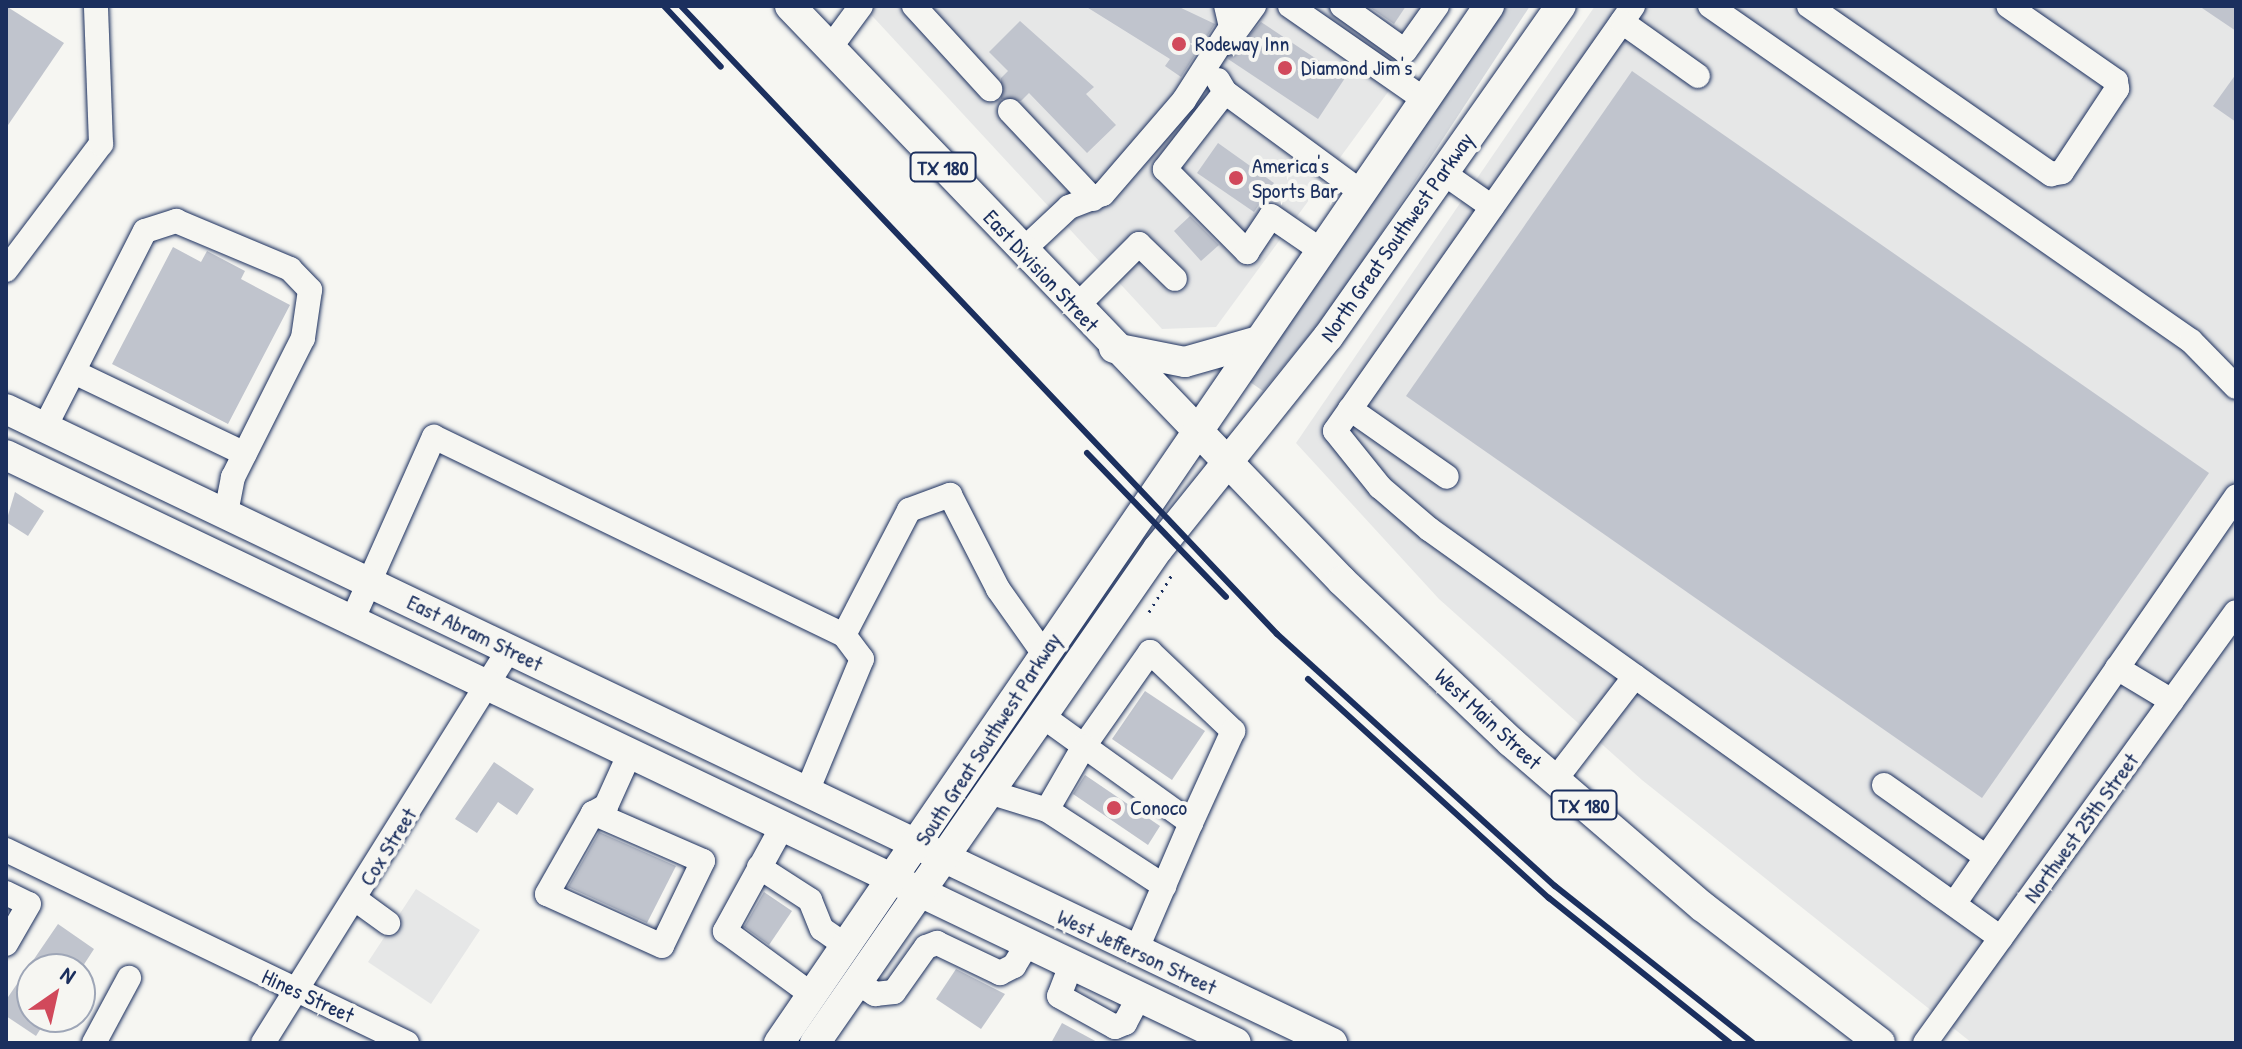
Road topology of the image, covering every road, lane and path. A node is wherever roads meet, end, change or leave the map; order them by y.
1 (96, 6) edge
2 (790, 6) edge
3 (861, 6) edge
4 (914, 6) edge
5 (1226, 6) edge
6 (1254, 6) edge
7 (1290, 6) edge
8 (1342, 6) edge
9 (1437, 6) edge
10 (1489, 6) edge
11 (1561, 6) edge
12 (1710, 6) edge
13 (1809, 6) edge
14 (2008, 6) edge
15 (1627, 14) edge
16 (830, 48) junction
17 (1698, 76) dead end
18 (990, 89) dead end
19 (1225, 92) junction
20 (1424, 99) junction
21 (1010, 111) dead end
22 (1442, 172) junction
23 (1360, 191) junction
24 (1093, 199) junction
25 (1492, 207) junction
26 (1319, 249) junction
27 (1022, 251) junction
28 (6, 270) edge
29 (1175, 279) dead end
30 (1076, 307) junction
31 (1255, 342) junction
32 (1114, 348) junction
33 (76, 373) junction
34 (2236, 387) edge
35 (6, 409) edge
36 (1350, 409) junction
37 (45, 427) junction
38 (1193, 431) junction
39 (245, 454) junction
40 (7, 457) edge
41 (1225, 462) junction
42 (1447, 477) dead end
43 (164, 485) junction
44 (2236, 496) edge
45 (226, 514) junction
46 (368, 581) junction
47 (2236, 612) edge
48 (351, 623) junction
49 (844, 635) junction
50 (509, 649) junction
51 (1044, 654) junction
52 (2117, 668) junction
53 (1635, 676) junction
54 (488, 689) junction
55 (2172, 701) junction
56 (1041, 715) junction
57 (1084, 746) junction
58 (629, 755) junction
59 (1555, 780) junction
60 (1884, 785) dead end
61 (989, 792) junction
62 (806, 794) junction
63 (1047, 810) junction
64 (593, 813) junction
65 (1191, 823) junction
66 (782, 827) junction
67 (6, 850) edge
68 (930, 855) junction
69 (1986, 857) junction
70 (759, 867) junction
71 (907, 886) junction
72 (1164, 886) junction
73 (6, 893) edge
74 (355, 899) junction
75 (1954, 904) junction
76 (388, 923) dead end
77 (2001, 938) junction
78 (6, 944) edge
79 (1027, 944) junction
80 (846, 946) junction
81 (1136, 951) junction
82 (1173, 968) junction
83 (129, 978) dead end
84 (857, 982) junction
85 (297, 990) junction
86 (812, 995) junction
87 (1146, 1000) junction
88 (1199, 1035) edge
89 (94, 1043) edge
90 (263, 1043) edge
91 (407, 1043) edge
92 (779, 1043) edge
93 (815, 1043) edge
94 (1236, 1043) edge
95 (1332, 1043) edge
96 (1880, 1043) edge
97 (1925, 1043) edge

1 - 28 street
2 - 16 main road, East Division Street / TX 180
3 - 16 street
4 - 18 street
5 - 24 street
6 - 19 street
7 - 20 street
8 - 9 street
10 - 20 main road
11 - 22 main road, North Great Southwest Parkway
12 - 34 street
13 - 14 street
15 - 17 street
15 - 25 street
16 - 27 main road, East Division Street / TX 180
19 - 23 street
19 - 26 street
20 - 23 main road
21 - 24 street
22 - 25 street
22 - 41 main road, North Great Southwest Parkway
23 - 26 main road
24 - 27 street
25 - 36 street
26 - 31 main road
27 - 30 main road, East Division Street / TX 180
29 - 30 street
30 - 32 main road, East Division Street / TX 180
31 - 32 main road
31 - 38 main road
32 - 38 main road, East Division Street / TX 180
33 - 37 street
33 - 39 street
33 - 39 street
35 - 37 main road, East Abram Street
36 - 42 street
36 - 53 street
37 - 43 main road, East Abram Street
38 - 41 main road, West Main Street / TX 180
38 - 51 main road, South Great Southwest Parkway
39 - 45 street
40 - 43 main road
40 - 48 main road, East Abram Street
41 - 56 main road, South Great Southwest Parkway
41 - 59 main road, West Main Street / TX 180
43 - 45 main road, East Abram Street
44 - 52 street
45 - 46 main road, East Abram Street
46 - 48 street
46 - 49 street
46 - 50 main road, East Abram Street
47 - 55 street, Northwest 25th Street
48 - 54 main road, East Abram Street
49 - 51 street
49 - 62 street
50 - 54 street, Cox Street
50 - 62 main road, East Abram Street
51 - 68 main road, South Great Southwest Parkway
52 - 55 street
52 - 69 street
53 - 59 street
53 - 75 street
54 - 58 main road, East Abram Street
54 - 74 street, Cox Street
55 - 77 street, Northwest 25th Street
56 - 57 street
56 - 61 main road, South Great Southwest Parkway
57 - 63 street
57 - 65 street
57 - 65 street
58 - 64 street
58 - 66 main road, East Abram Street
59 - 96 main road, West Main Street / TX 180
60 - 69 street
61 - 63 street
61 - 68 main road, South Great Southwest Parkway
62 - 68 main road, East Abram Street
63 - 72 street
64 - 64 street
65 - 72 street
66 - 70 street
66 - 71 main road, East Abram Street
67 - 85 street, Hines Street
68 - 71 main road, South Great Southwest Parkway
68 - 81 main road, West Jefferson Street
69 - 75 street
70 - 80 street
70 - 86 street
71 - 79 main road, West Jefferson Street
71 - 80 main road, South Great Southwest Parkway
71 - 84 main road, South Great Southwest Parkway
72 - 81 street
73 - 78 street
74 - 76 street
74 - 85 street, Cox Street
75 - 77 street
77 - 97 street, Northwest 25th Street
79 - 84 street
79 - 87 main road, West Jefferson Street
80 - 86 main road, South Great Southwest Parkway
81 - 82 main road, West Jefferson Street
82 - 87 main road
82 - 95 main road, West Jefferson Street
83 - 89 street
84 - 93 main road, South Great Southwest Parkway
85 - 90 street, Cox Street
85 - 91 street, Hines Street
86 - 92 main road, South Great Southwest Parkway
87 - 88 main road, West Jefferson Street
88 - 94 main road, West Jefferson Street

